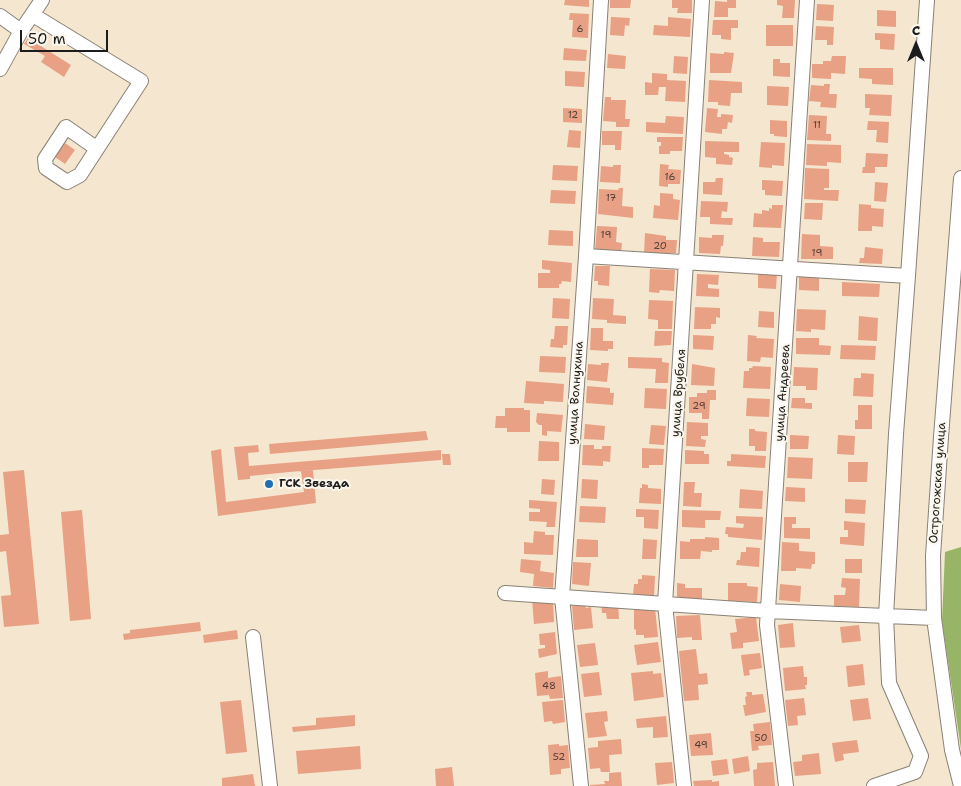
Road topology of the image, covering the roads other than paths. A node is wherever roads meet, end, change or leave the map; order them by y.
1 (42, 0) edge
2 (602, 0) edge
3 (702, 0) edge
4 (807, 0) edge
5 (927, 0) edge
6 (33, 15) junction
7 (0, 16) edge
8 (22, 31) junction
9 (0, 69) edge
10 (96, 148) dead end
11 (961, 178) edge
12 (586, 256) junction
13 (687, 263) junction
14 (791, 268) junction
15 (908, 276) junction
16 (505, 593) dead end
17 (562, 597) junction
18 (665, 604) junction
19 (768, 611) junction
20 (886, 616) junction
21 (934, 618) junction
22 (253, 637) dead end
23 (270, 786) edge
24 (581, 786) edge
25 (684, 786) edge
26 (786, 786) edge
27 (874, 786) edge
28 (960, 786) edge

1 - 6 street
2 - 12 street, улица Волнухина
3 - 13 street, улица Врубеля
4 - 14 street, улица Андреева
5 - 15 street
6 - 8 street
6 - 10 street
7 - 8 street
8 - 9 street
11 - 21 street, Острогожская улица
12 - 13 street
12 - 17 street, улица Волнухина
13 - 14 street
13 - 18 street, улица Врубеля
14 - 15 street
14 - 19 street, улица Андреева
15 - 20 street
16 - 17 street
17 - 18 street
17 - 24 street, улица Волнухина
18 - 19 street
18 - 25 street, улица Врубеля
19 - 20 street
19 - 26 street, улица Андреева
20 - 21 street
20 - 27 street
21 - 28 street, Острогожская улица
22 - 23 street

